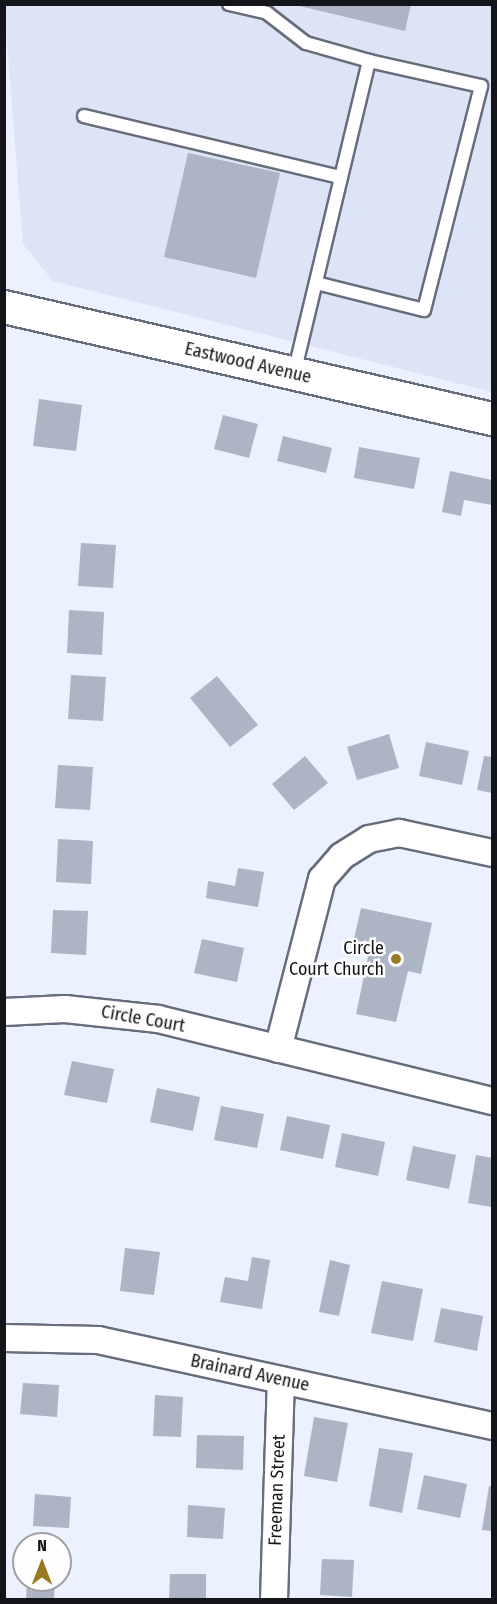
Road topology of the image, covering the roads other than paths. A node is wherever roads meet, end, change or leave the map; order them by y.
1 (229, 4) edge
2 (369, 61) junction
3 (84, 116) dead end
4 (341, 177) junction
5 (316, 283) junction
6 (4, 307) edge
7 (294, 374) junction
8 (492, 419) edge
9 (492, 854) edge
10 (4, 1012) edge
11 (278, 1049) junction
12 (492, 1101) edge
13 (4, 1338) edge
14 (281, 1380) junction
15 (492, 1426) edge
16 (274, 1599) edge

1 - 2 lane
2 - 4 lane
2 - 5 lane
3 - 4 lane
4 - 5 lane
5 - 7 lane
6 - 7 street, Eastwood Avenue
7 - 8 street, Eastwood Avenue
9 - 11 street
10 - 11 street, Circle Court
11 - 12 street, Circle Court
13 - 14 street, Brainard Avenue
14 - 15 street, Brainard Avenue
14 - 16 street, Freeman Street

